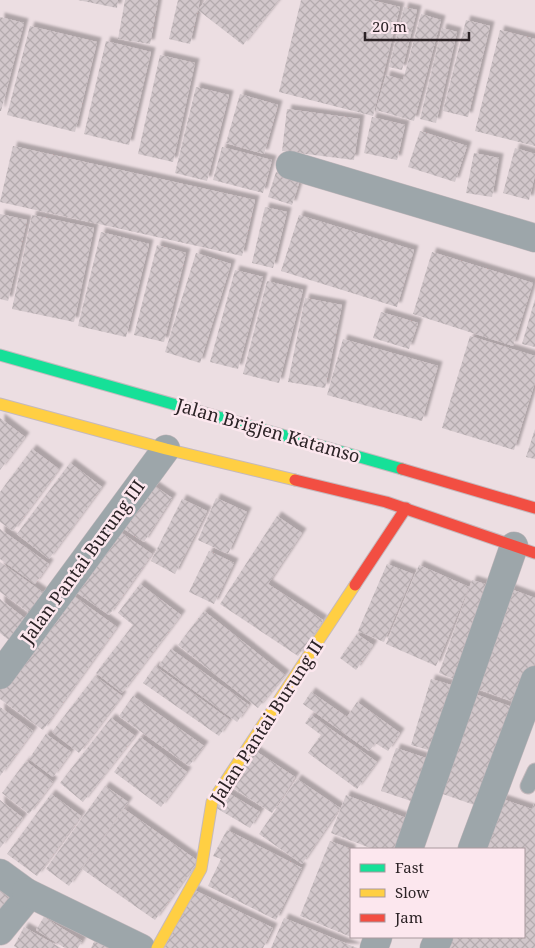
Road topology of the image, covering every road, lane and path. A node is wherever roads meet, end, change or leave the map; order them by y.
1 (290, 165) dead end
2 (535, 238) edge
3 (0, 355) edge
4 (0, 404) edge
5 (166, 449) junction
6 (406, 508) junction
7 (535, 508) edge
8 (524, 550) edge
9 (0, 675) edge
10 (535, 680) edge
11 (535, 771) edge
12 (528, 786) dead end
13 (409, 848) edge
14 (472, 848) edge
15 (0, 873) edge
16 (26, 892) junction
17 (0, 930) edge
18 (141, 948) edge
19 (157, 948) edge

1 - 2 street
3 - 7 main road, Jalan Brigjen Katamso
4 - 5 main road
5 - 6 main road
5 - 9 street, Jalan Pantai Burung III
6 - 8 main road
6 - 19 main road, Jalan Pantai Burung II
8 - 13 street
10 - 14 street
11 - 12 lane
15 - 16 street
16 - 17 street
16 - 18 street

